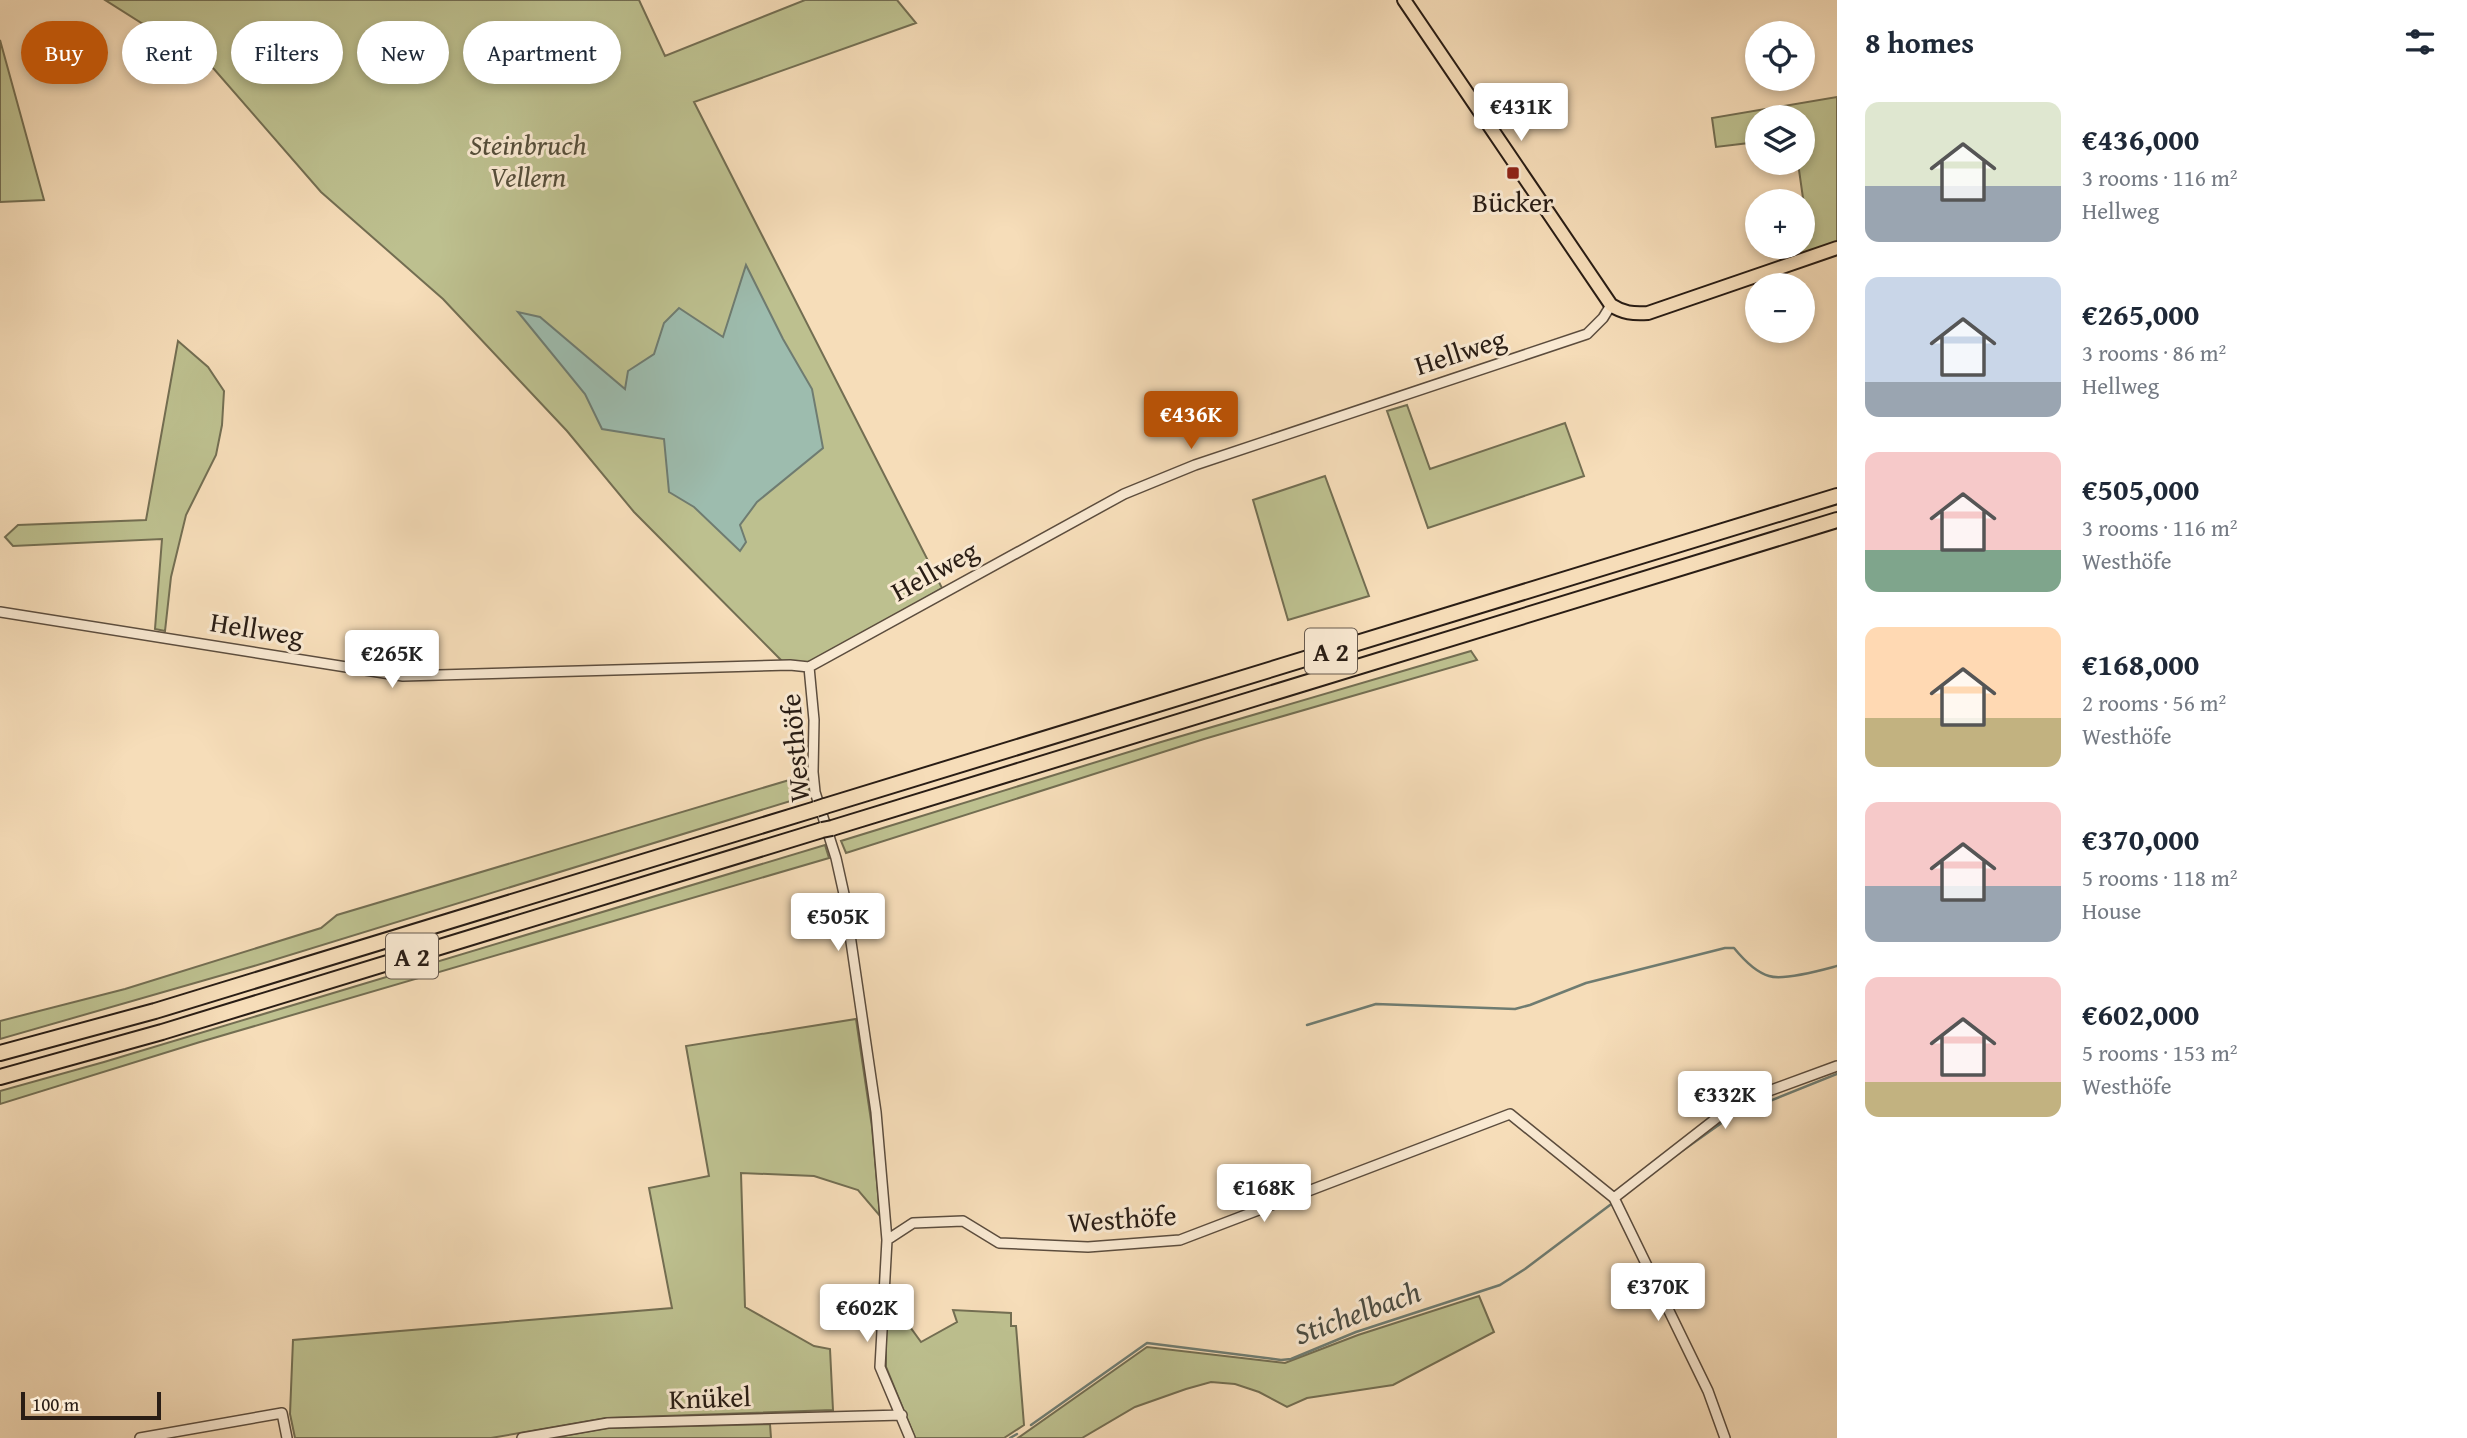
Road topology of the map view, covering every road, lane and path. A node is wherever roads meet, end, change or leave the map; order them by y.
1 (1404, 0) edge
2 (1837, 248) edge
3 (1611, 305) junction
4 (1837, 496) edge
5 (1837, 520) edge
6 (0, 612) edge
7 (809, 667) junction
8 (0, 1053) edge
9 (1837, 1066) edge
10 (0, 1077) edge
11 (1614, 1198) junction
12 (887, 1240) junction
13 (901, 1415) junction
14 (140, 1438) edge
15 (288, 1438) edge
16 (522, 1438) edge
17 (910, 1438) edge
18 (1725, 1438) edge

1 - 3 main road
2 - 3 main road
3 - 7 street, Hellweg
4 - 8 highway, A 2
5 - 10 highway, A 2
6 - 7 street, Hellweg
7 - 12 street, Westhöfe
9 - 11 street
11 - 12 street, Westhöfe
11 - 18 street
12 - 13 street, Westhöfe
13 - 16 street, Knükel
13 - 17 street, Westhöfe
14 - 15 street

